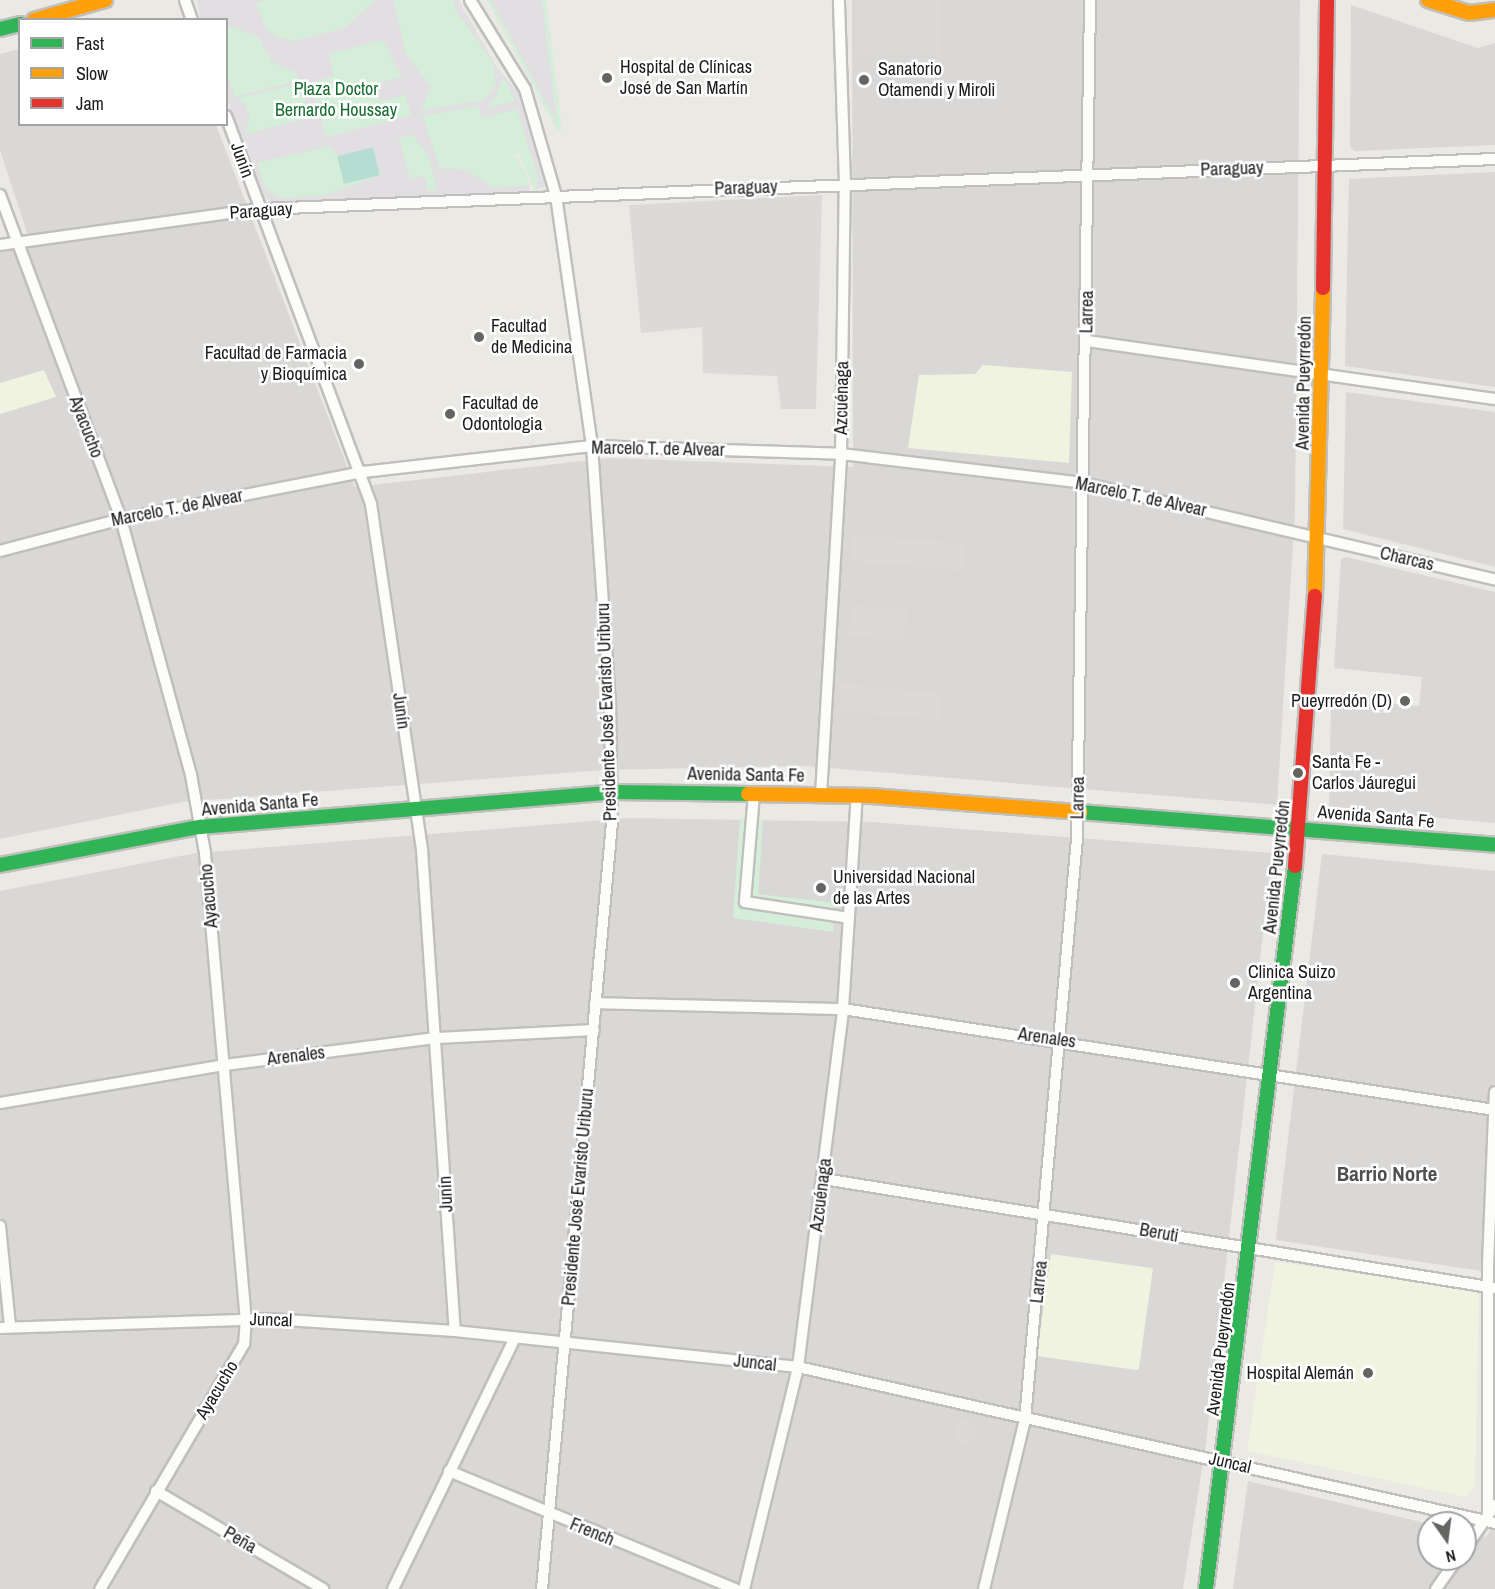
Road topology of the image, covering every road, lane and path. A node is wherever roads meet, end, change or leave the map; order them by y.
1 (105, 0) edge
2 (185, 0) edge
3 (470, 0) edge
4 (839, 0) edge
5 (1090, 0) edge
6 (1327, 0) edge
7 (1428, 0) edge
8 (1495, 10) edge
9 (41, 18) edge
10 (191, 18) edge
11 (18, 24) edge
12 (0, 29) edge
13 (228, 121) edge
14 (1495, 159) edge
15 (1325, 166) junction
16 (1090, 174) junction
17 (845, 184) junction
18 (0, 195) edge
19 (556, 196) junction
20 (261, 209) junction
21 (15, 241) junction
22 (0, 244) edge
23 (1087, 341) junction
24 (1322, 375) junction
25 (1495, 399) edge
26 (592, 446) junction
27 (841, 454) junction
28 (363, 472) junction
29 (1083, 483) junction
30 (121, 519) junction
31 (1319, 538) junction
32 (0, 551) edge
33 (1495, 580) edge
34 (613, 792) junction
35 (754, 794) junction
36 (821, 795) junction
37 (857, 795) junction
38 (416, 812) junction
39 (1078, 813) junction
40 (200, 827) junction
41 (1300, 829) junction
42 (1495, 845) edge
43 (0, 865) edge
44 (849, 918) junction
45 (595, 1004) junction
46 (843, 1009) junction
47 (594, 1030) junction
48 (437, 1038) junction
49 (1061, 1039) junction
50 (225, 1065) junction
51 (1273, 1074) junction
52 (1495, 1092) edge
53 (0, 1103) edge
54 (1494, 1110) edge
55 (824, 1179) junction
56 (1047, 1213) junction
57 (0, 1226) edge
58 (1252, 1249) junction
59 (1491, 1287) edge
60 (246, 1318) junction
61 (5, 1328) edge
62 (455, 1331) junction
63 (515, 1338) junction
64 (565, 1342) junction
65 (798, 1367) junction
66 (1025, 1420) junction
67 (1486, 1454) junction
68 (1224, 1462) junction
69 (1495, 1468) edge
70 (449, 1471) junction
71 (156, 1491) junction
72 (1495, 1505) edge
73 (549, 1514) junction
74 (1491, 1521) edge
75 (1477, 1536) edge
76 (1449, 1571) edge
77 (100, 1589) edge
78 (323, 1589) edge
79 (393, 1589) edge
80 (542, 1589) edge
81 (736, 1589) edge
82 (744, 1589) edge
83 (984, 1589) edge
84 (1206, 1589) edge
85 (1436, 1589) edge

1 - 9 main road
2 - 10 street
3 - 19 street, Presidente José Evaristo Uriburu
4 - 17 street, Azcuénaga
5 - 16 street, Larrea
6 - 15 main road, Avenida Pueyrredón
7 - 8 main road
11 - 12 main road
13 - 20 street, Junín
14 - 15 street, Paraguay
15 - 16 street, Paraguay
15 - 24 main road, Avenida Pueyrredón
16 - 17 street, Paraguay
16 - 23 street, Larrea
17 - 19 street, Paraguay
17 - 27 street, Azcuénaga
18 - 21 street, Ayacucho
19 - 20 street, Paraguay
19 - 26 street, Presidente José Evaristo Uriburu
20 - 21 street, Paraguay
20 - 28 street, Junín
21 - 22 street, Paraguay
21 - 30 street, Ayacucho
23 - 24 street
23 - 29 street, Larrea
24 - 25 street
24 - 31 main road, Avenida Pueyrredón
26 - 27 street, Marcelo T. de Alvear
26 - 28 street, Marcelo T. de Alvear
26 - 34 street, Presidente José Evaristo Uriburu
27 - 29 street, Marcelo T. de Alvear
27 - 36 street, Azcuénaga
28 - 30 street, Marcelo T. de Alvear
28 - 38 street, Junín
29 - 31 street, Marcelo T. de Alvear
29 - 39 street, Larrea
30 - 32 street, Marcelo T. de Alvear
30 - 40 street, Ayacucho
31 - 33 street, Charcas
31 - 41 main road, Avenida Pueyrredón
34 - 35 main road, Avenida Santa Fe
34 - 38 main road, Avenida Santa Fe
34 - 45 street, Presidente José Evaristo Uriburu
35 - 36 main road, Avenida Santa Fe
35 - 44 street
36 - 37 main road, Avenida Santa Fe
37 - 39 main road, Avenida Santa Fe
37 - 44 street, Azcuénaga
38 - 40 main road, Avenida Santa Fe
38 - 48 street, Junín
39 - 41 main road, Avenida Santa Fe
39 - 49 street, Larrea
40 - 43 main road, Avenida Santa Fe
40 - 50 street, Ayacucho
41 - 42 main road, Avenida Santa Fe
41 - 51 main road, Avenida Pueyrredón
44 - 46 street, Azcuénaga
45 - 46 street, Arenales
45 - 47 street, Presidente José Evaristo Uriburu
46 - 49 street, Arenales
46 - 55 street, Azcuénaga
47 - 48 street, Arenales
47 - 64 street, Presidente José Evaristo Uriburu
48 - 50 street, Arenales
48 - 62 street, Junín
49 - 51 street, Arenales
49 - 56 street, Larrea
50 - 53 street, Arenales
50 - 60 street, Ayacucho
51 - 54 street, Arenales
51 - 58 main road, Avenida Pueyrredón
52 - 54 street
54 - 59 street
55 - 56 street, Beruti
55 - 65 street, Azcuénaga
56 - 58 street, Beruti
56 - 66 street, Larrea
57 - 61 street
58 - 59 street, Beruti
58 - 68 main road, Avenida Pueyrredón
59 - 67 street
60 - 61 street, Juncal
60 - 62 street, Juncal
60 - 71 street, Ayacucho
62 - 63 street, Juncal
63 - 64 street, Juncal
63 - 70 street
64 - 65 street, Juncal
64 - 73 street, Presidente José Evaristo Uriburu
65 - 66 street, Juncal
65 - 82 street, Azcuénaga
66 - 68 street, Juncal
66 - 83 street, Larrea
67 - 69 street
67 - 74 street
68 - 74 street, Juncal
68 - 84 main road, Avenida Pueyrredón
70 - 73 street, French
70 - 79 street
71 - 77 street, Ayacucho
71 - 78 street, Peña
72 - 74 street
73 - 80 street, Presidente José Evaristo Uriburu
73 - 81 street, French
74 - 75 street
76 - 85 street

